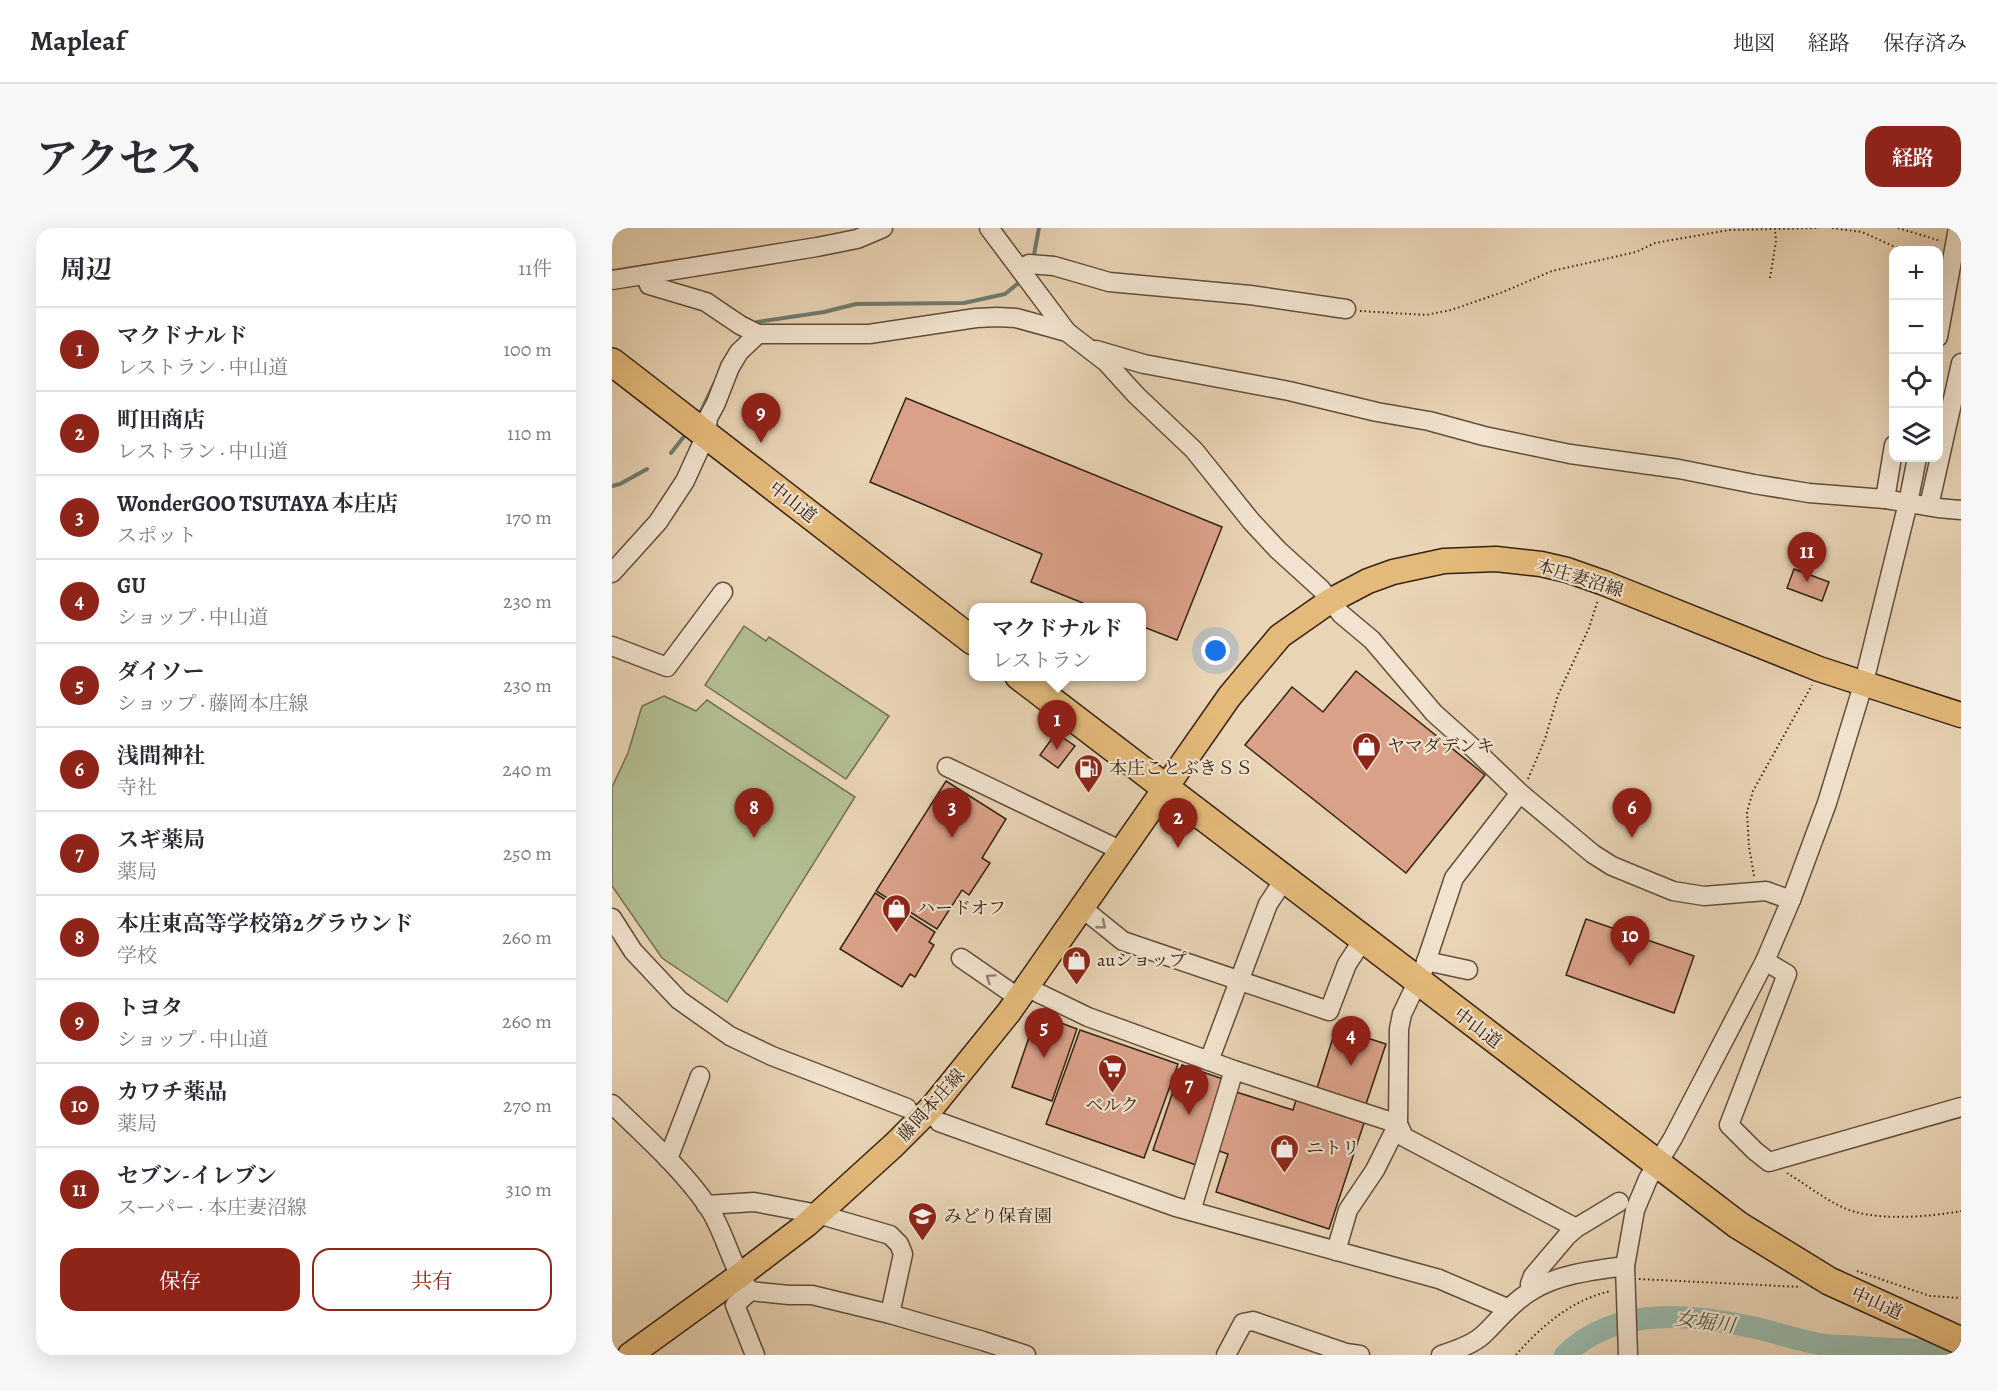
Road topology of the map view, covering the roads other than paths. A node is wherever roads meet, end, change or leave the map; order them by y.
1 (883, 228) edge
2 (989, 228) edge
3 (1954, 236) edge
4 (1029, 271) junction
5 (645, 275) junction
6 (612, 280) edge
7 (1943, 305) edge
8 (1346, 309) road end
9 (750, 330) junction
10 (1067, 332) junction
11 (1091, 349) junction
12 (612, 362) edge
13 (1961, 363) edge
14 (706, 435) junction
15 (1891, 462) edge
16 (1916, 462) edge
17 (1885, 500) junction
18 (1908, 503) junction
19 (1929, 506) junction
20 (1961, 510) edge
21 (612, 573) edge
22 (723, 592) dead end
23 (1330, 601) junction
24 (969, 638) edge
25 (612, 646) edge
26 (1025, 681) edge
27 (1864, 682) junction
28 (1961, 715) edge
29 (947, 767) dead end
30 (1165, 789) junction
31 (1520, 793) junction
32 (1122, 851) junction
33 (1284, 880) junction
34 (1791, 900) junction
35 (1082, 908) junction
36 (612, 918) edge
37 (1363, 940) junction
38 (961, 958) dead end
39 (1765, 961) junction
40 (1468, 970) dead end
41 (1422, 971) junction
42 (1238, 980) junction
43 (1023, 992) junction
44 (1209, 1061) junction
45 (1234, 1070) junction
46 (700, 1076) dead end
47 (612, 1104) edge
48 (1961, 1107) edge
49 (907, 1108) dead end
50 (939, 1122) dead end
51 (1398, 1124) junction
52 (668, 1159) junction
53 (1657, 1164) junction
54 (1619, 1203) dead end
55 (706, 1204) junction
56 (1191, 1211) junction
57 (818, 1214) junction
58 (1576, 1228) junction
59 (1336, 1251) junction
60 (1626, 1277) junction
61 (745, 1284) junction
62 (1531, 1291) junction
63 (1508, 1308) junction
64 (890, 1314) junction
65 (1961, 1341) edge
66 (1018, 1353) edge
67 (1350, 1354) edge
68 (630, 1355) edge
69 (755, 1355) edge
70 (1226, 1355) edge
71 (1441, 1355) edge
72 (1628, 1355) edge

1 - 5 street
2 - 4 street
3 - 7 street
4 - 8 street
4 - 10 street
5 - 6 street
5 - 9 street
9 - 10 street
9 - 14 street
10 - 11 street
11 - 17 street
11 - 23 street
12 - 14 highway, 中山道
13 - 19 street
14 - 21 street
14 - 24 highway, 中山道
15 - 17 street
16 - 18 street
17 - 18 street
18 - 19 street
18 - 27 street
19 - 20 street
22 - 25 street
23 - 27 main road, 本庄妻沼線
23 - 30 main road, 本庄妻沼線
23 - 31 street
26 - 30 highway, 中山道
27 - 28 main road, 本庄妻沼線
27 - 34 street
29 - 32 street
30 - 32 main road, 藤岡本庄線
30 - 33 highway, 中山道
31 - 34 street
31 - 41 street
32 - 35 main road, 藤岡本庄線
33 - 37 highway, 中山道
33 - 42 street
34 - 39 street
35 -> 42 street
35 - 43 main road, 藤岡本庄線
36 - 49 street
37 - 41 highway, 中山道
37 - 42 street
43 -> 38 street
39 - 48 street
39 - 53 street
40 - 41 street
41 - 51 street
41 - 53 highway, 中山道
42 - 44 street
43 - 44 street
43 - 57 main road, 藤岡本庄線
44 - 45 street
45 - 51 street
45 - 56 street
46 - 52 street
47 - 52 street
50 - 56 street
51 - 58 street
51 - 59 street
52 - 55 street
53 - 60 street
53 - 65 highway, 中山道
54 - 58 street
55 - 57 street
55 - 61 street
56 - 59 street
57 - 61 main road, 藤岡本庄線
57 - 64 street
58 - 62 street
59 - 63 street
60 - 62 street
60 - 72 street
61 - 64 street
61 - 68 main road, 藤岡本庄線
61 - 69 street
62 - 63 street
63 - 71 street
64 - 66 street
67 - 70 street

